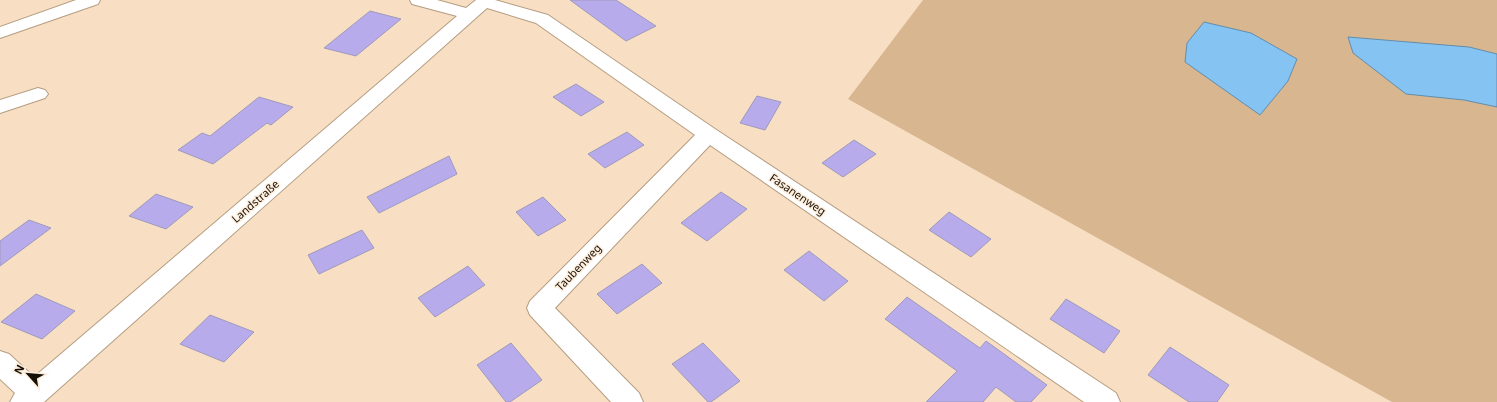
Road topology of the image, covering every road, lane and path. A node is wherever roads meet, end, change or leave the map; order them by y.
1 (92, 0) edge
2 (418, 0) edge
3 (480, 5) edge
4 (0, 33) edge
5 (38, 94) dead end
6 (0, 108) edge
7 (708, 134) junction
8 (0, 362) edge
9 (29, 398) edge
10 (629, 402) edge
11 (1106, 402) edge

1 - 4 street
2 - 3 street, Fasanenweg
3 - 7 street, Fasanenweg
3 - 9 street, Landstraße
5 - 6 street
7 - 10 street, Taubenweg
7 - 11 street, Fasanenweg
8 - 9 street

